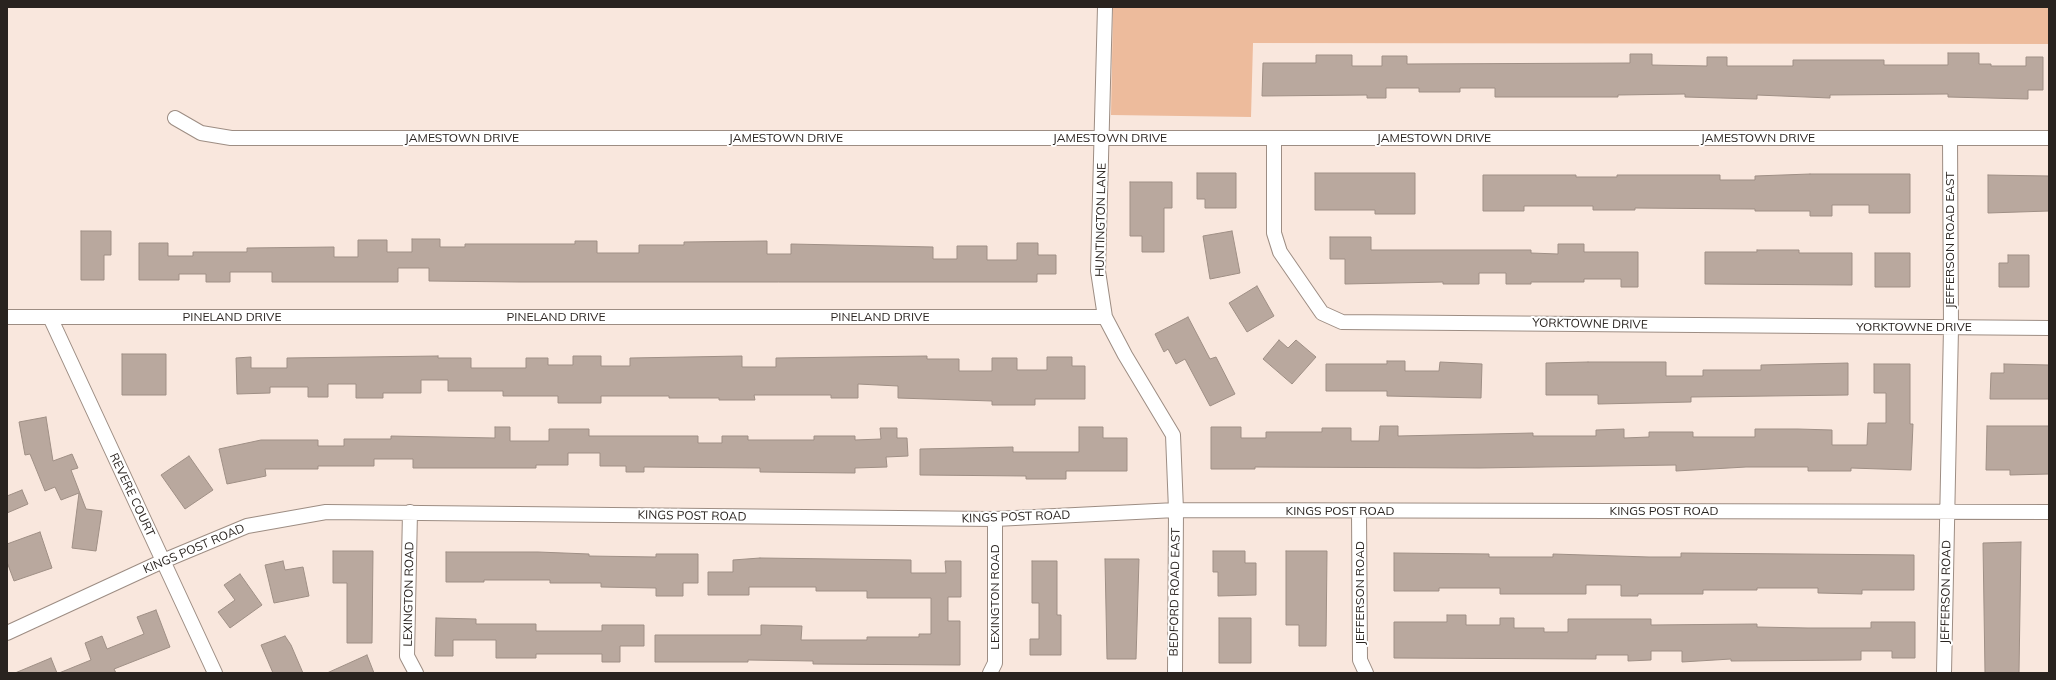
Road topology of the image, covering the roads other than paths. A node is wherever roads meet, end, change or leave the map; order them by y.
1 (1105, 7) edge
2 (175, 118) dead end
3 (1102, 138) junction
4 (1274, 138) junction
5 (1950, 138) junction
6 (2049, 138) edge
7 (7, 316) edge
8 (50, 317) junction
9 (1106, 317) junction
10 (1950, 328) junction
11 (2049, 328) edge
12 (1176, 510) junction
13 (1948, 510) junction
14 (410, 512) junction
15 (1360, 512) junction
16 (2049, 512) edge
17 (995, 519) junction
18 (163, 561) junction
19 (7, 633) edge
20 (215, 673) edge
21 (416, 673) edge
22 (990, 673) edge
23 (1175, 673) edge
24 (1366, 673) edge
25 (1944, 673) edge

1 - 3 street, HUNTINGTON LANE
2 - 3 street, JAMESTOWN DRIVE
3 - 4 street, JAMESTOWN DRIVE
3 - 9 street, HUNTINGTON LANE
4 - 5 street, JAMESTOWN DRIVE
4 - 10 street, YORKTOWNE DRIVE
5 - 6 street, JAMESTOWN DRIVE
5 - 10 street, JEFFERSON ROAD EAST
7 - 8 street, PINELAND DRIVE
8 - 9 street, PINELAND DRIVE
8 - 18 street, REVERE COURT
9 - 12 street, HUNTINGTON LANE
10 - 11 street, YORKTOWNE DRIVE
10 - 13 street, JEFFERSON ROAD EAST
12 - 15 street, KINGS POST ROAD
12 - 17 street, KINGS POST ROAD
12 - 23 street, BEDFORD ROAD EAST
13 - 15 street, KINGS POST ROAD
13 - 16 street, KINGS POST ROAD
13 - 25 street, JEFFERSON ROAD
14 - 17 street, KINGS POST ROAD
14 - 18 street, KINGS POST ROAD
14 - 21 street, LEXINGTON ROAD
15 - 24 street, JEFFERSON ROAD
17 - 22 street, LEXINGTON ROAD
18 - 19 street, KINGS POST ROAD
18 - 20 street, REVERE COURT

